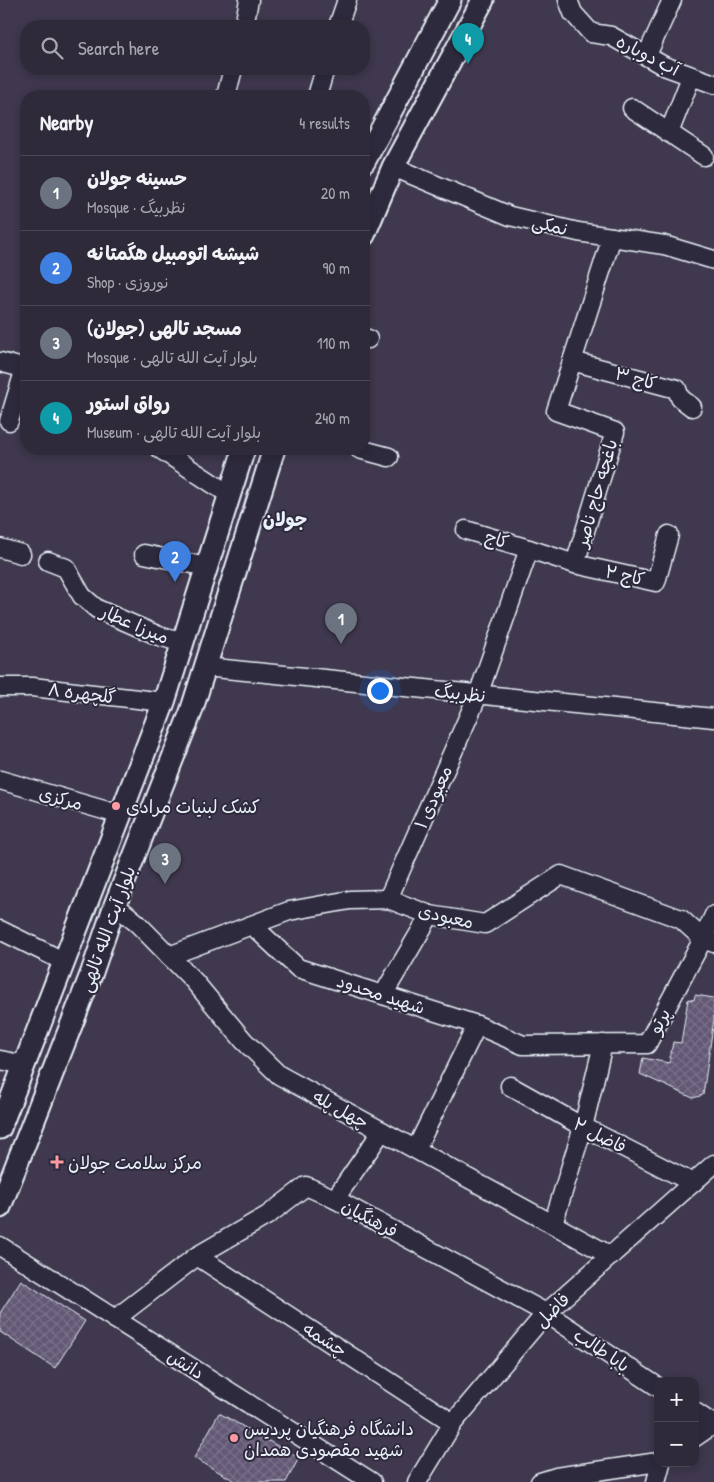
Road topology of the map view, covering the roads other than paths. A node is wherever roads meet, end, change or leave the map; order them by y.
1 (249, 0) edge
2 (347, 0) edge
3 (450, 0) edge
4 (483, 0) edge
5 (568, 0) edge
6 (672, 0) edge
7 (245, 20) edge
8 (340, 20) edge
9 (647, 55) junction
10 (231, 75) edge
11 (323, 75) edge
12 (691, 77) junction
13 (714, 84) edge
14 (228, 90) edge
15 (319, 90) edge
16 (632, 108) dead end
17 (669, 133) junction
18 (370, 151) edge
19 (704, 156) dead end
20 (393, 167) junction
21 (370, 220) edge
22 (612, 237) junction
23 (714, 260) edge
24 (572, 361) junction
25 (0, 362) edge
26 (20, 367) edge
27 (20, 387) edge
28 (692, 407) dead end
29 (9, 421) dead end
30 (370, 452) edge
31 (169, 455) edge
32 (242, 455) edge
33 (272, 455) edge
34 (389, 457) dead end
35 (230, 494) junction
36 (466, 530) dead end
37 (669, 535) dead end
38 (0, 548) edge
39 (528, 549) junction
40 (21, 554) dead end
41 (144, 554) dead end
42 (48, 560) dead end
43 (575, 564) junction
44 (207, 567) junction
45 (183, 643) junction
46 (205, 667) junction
47 (0, 687) edge
48 (478, 694) junction
49 (164, 702) junction
50 (714, 718) edge
51 (0, 780) edge
52 (121, 815) junction
53 (91, 894) junction
54 (388, 899) junction
55 (115, 905) junction
56 (714, 915) edge
57 (430, 916) junction
58 (252, 925) junction
59 (0, 930) edge
60 (709, 941) edge
61 (170, 956) junction
62 (65, 962) junction
63 (383, 995) junction
64 (476, 1025) junction
65 (603, 1044) junction
66 (523, 1045) joint
67 (0, 1060) edge
68 (25, 1065) junction
69 (510, 1086) dead end
70 (583, 1127) junction
71 (0, 1128) edge
72 (382, 1131) junction
73 (416, 1150) junction
74 (713, 1167) edge
75 (693, 1183) junction
76 (335, 1199) junction
77 (0, 1207) edge
78 (552, 1224) junction
79 (0, 1246) edge
80 (197, 1256) junction
81 (611, 1256) junction
82 (546, 1313) junction
83 (115, 1319) junction
84 (654, 1384) edge
85 (699, 1415) edge
86 (453, 1423) junction
87 (714, 1424) edge
88 (699, 1434) edge
89 (654, 1463) edge
90 (658, 1467) edge
91 (372, 1482) edge
92 (417, 1482) edge
93 (540, 1482) edge
94 (656, 1482) edge

1 - 7 street
2 - 8 street
3 - 18 main road
4 - 20 main road
5 - 9 street, آب دوباره
6 - 9 street
9 - 12 street, آب دوباره
10 - 14 street
11 - 15 street
12 - 13 street, آب دوباره
12 - 17 street
16 - 17 street
17 - 19 street
20 - 21 main road
20 - 22 street, نمکی
22 - 23 street, نمکی
22 - 24 street, باغچه حاج ناصر
24 - 28 street, کاج ۳
24 - 43 street, باغچه حاج ناصر
25 - 26 street
27 - 29 street
30 - 34 street
31 - 35 street
32 - 35 main road, بلوار آیت الله تالهی
33 - 46 main road, بلوار آیت الله تالهی
35 - 44 main road, بلوار آیت الله تالهی
36 - 39 street, کاج
37 - 43 street, کاج ۲
38 - 40 street
39 - 43 street, باغچه حاج ناصر
39 - 48 street
41 - 44 street
42 - 45 street, میرزا عطار
44 - 45 main road, بلوار آیت الله تالهی
45 - 49 main road, بلوار آیت الله تالهی
46 - 48 street, نظربیگ
46 - 55 main road, بلوار آیت الله تالهی
47 - 49 street, گلچهره ۸
48 - 50 street, نظربیگ
48 - 54 street, معبودی ۱
49 - 52 main road, بلوار آیت الله تالهی
51 - 52 street, مرکزی
52 - 53 main road, بلوار آیت الله تالهی
53 - 55 main road
53 - 62 main road, بلوار آیت الله تالهی
54 - 57 street, معبودی
54 - 58 street, معبودی
55 - 61 street, چهل پله
55 - 77 main road, بلوار آیت الله تالهی
56 - 60 street, پرتو
57 - 60 street, معبودی
57 - 63 street
58 - 61 street, معبودی
58 - 63 street, شهید محدود
59 - 62 street
60 - 65 street, پرتو
61 - 72 street, چهل پله
62 - 68 main road, بلوار آیت الله تالهی
63 - 64 street, شهید محدود
64 - 66 street, شهید محدود
64 - 73 street
65 - 66 street, پرتو
65 - 70 street
67 - 68 street
68 - 71 main road, بلوار آیت الله تالهی
69 - 70 street, فاضل ۲
70 - 75 street, فاضل ۲
70 - 78 street
72 - 73 street, چهل پله
72 - 76 street
73 - 78 street, چهل پله
74 - 75 street, فاضل
75 - 81 street, فاضل
76 - 80 street, فرهنگیان
76 - 82 street, فرهنگیان
78 - 81 street, چهل پله
79 - 83 street, دانش
80 - 83 street
80 - 86 street, چشمه
81 - 82 street, فاضل
82 - 84 street, بابا طالب
82 - 86 street, فاضل
83 - 91 street, دانش
85 - 87 street
86 - 92 street, فاضل
87 - 88 street
89 - 93 street
90 - 94 street

